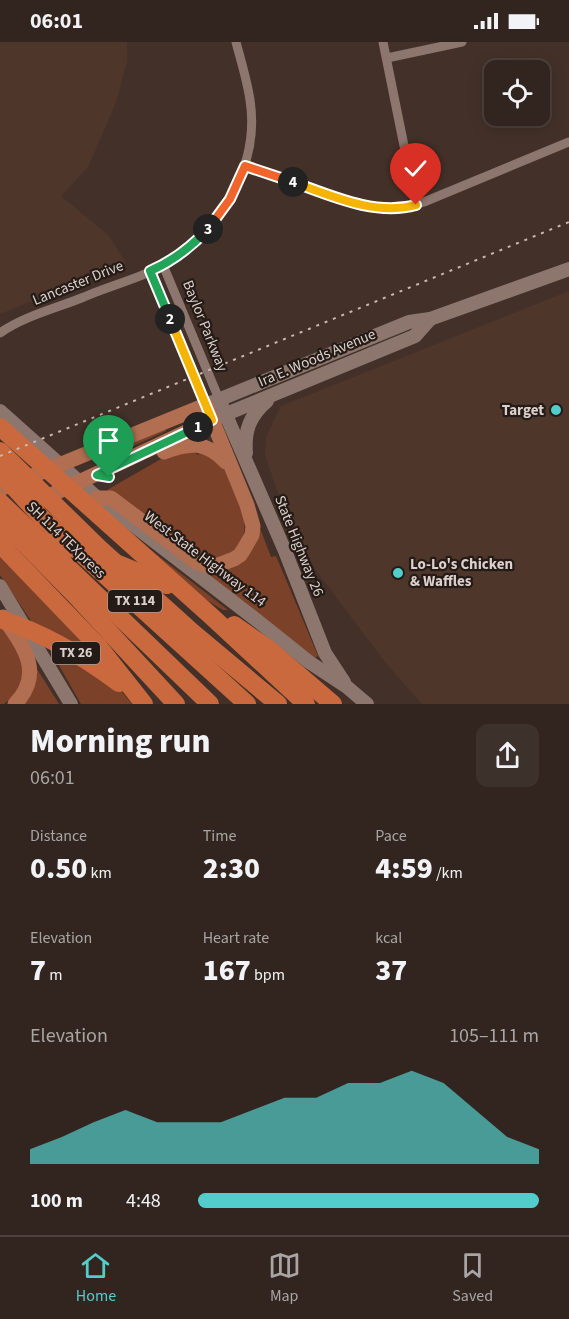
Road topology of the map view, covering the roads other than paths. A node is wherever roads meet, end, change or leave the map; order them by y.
1 (236, 42) edge
2 (383, 42) edge
3 (462, 42) edge
4 (387, 58) junction
5 (569, 142) edge
6 (245, 166) junction
7 (416, 205) junction
8 (163, 265) junction
9 (569, 269) edge
10 (150, 271) junction
11 (430, 319) junction
12 (0, 333) edge
13 (276, 394) junction
14 (212, 402) junction
15 (0, 411) edge
16 (219, 417) junction
17 (0, 428) edge
18 (0, 451) edge
19 (247, 461) junction
20 (230, 467) junction
21 (0, 472) edge
22 (97, 475) junction
23 (0, 489) edge
24 (90, 497) junction
25 (0, 502) edge
26 (5, 528) edge
27 (0, 586) edge
28 (0, 612) edge
29 (0, 620) edge
30 (229, 687) junction
31 (347, 687) junction
32 (15, 704) edge
33 (71, 704) edge
34 (143, 704) edge
35 (176, 704) edge
36 (210, 704) edge
37 (236, 704) edge
38 (247, 704) edge
39 (278, 704) edge
40 (306, 704) edge
41 (333, 704) edge
42 (367, 704) edge

1 - 6 street, Lancaster Drive
2 - 4 street
3 - 4 street
4 - 7 street
5 - 7 street
6 - 7 street
6 - 8 street, Lancaster Drive
8 - 10 street, Lancaster Drive
8 - 14 street, Baylor Parkway
9 - 11 main road, Ira E. Woods Avenue
10 - 12 street, Lancaster Drive
10 - 14 street, Baylor Parkway
11 - 13 main road, Ira E. Woods Avenue
11 - 14 main road, Ira E. Woods Avenue
13 - 16 main road, Ira E. Woods Avenue
13 - 19 main road
14 - 16 main road
14 - 23 main road
15 - 24 main road, West State Highway 114
16 - 19 main road, State Highway 26
16 - 20 main road
16 - 22 main road
17 - 24 highway
18 - 39 highway
19 - 31 main road, State Highway 26
20 - 22 main road
20 - 24 main road
21 - 30 highway, TX 114
22 - 26 main road
24 - 31 main road, West State Highway 114
24 - 40 highway
25 - 26 highway, SH 114 TEXpress
26 - 34 highway
26 - 35 highway, TX 114
26 - 36 highway, SH 114 TEXpress
26 - 41 highway
27 - 33 main road
28 - 32 main road
29 - 34 highway, TX 26
30 - 37 highway
30 - 38 highway, TX 114
31 - 42 main road, West State Highway 114

